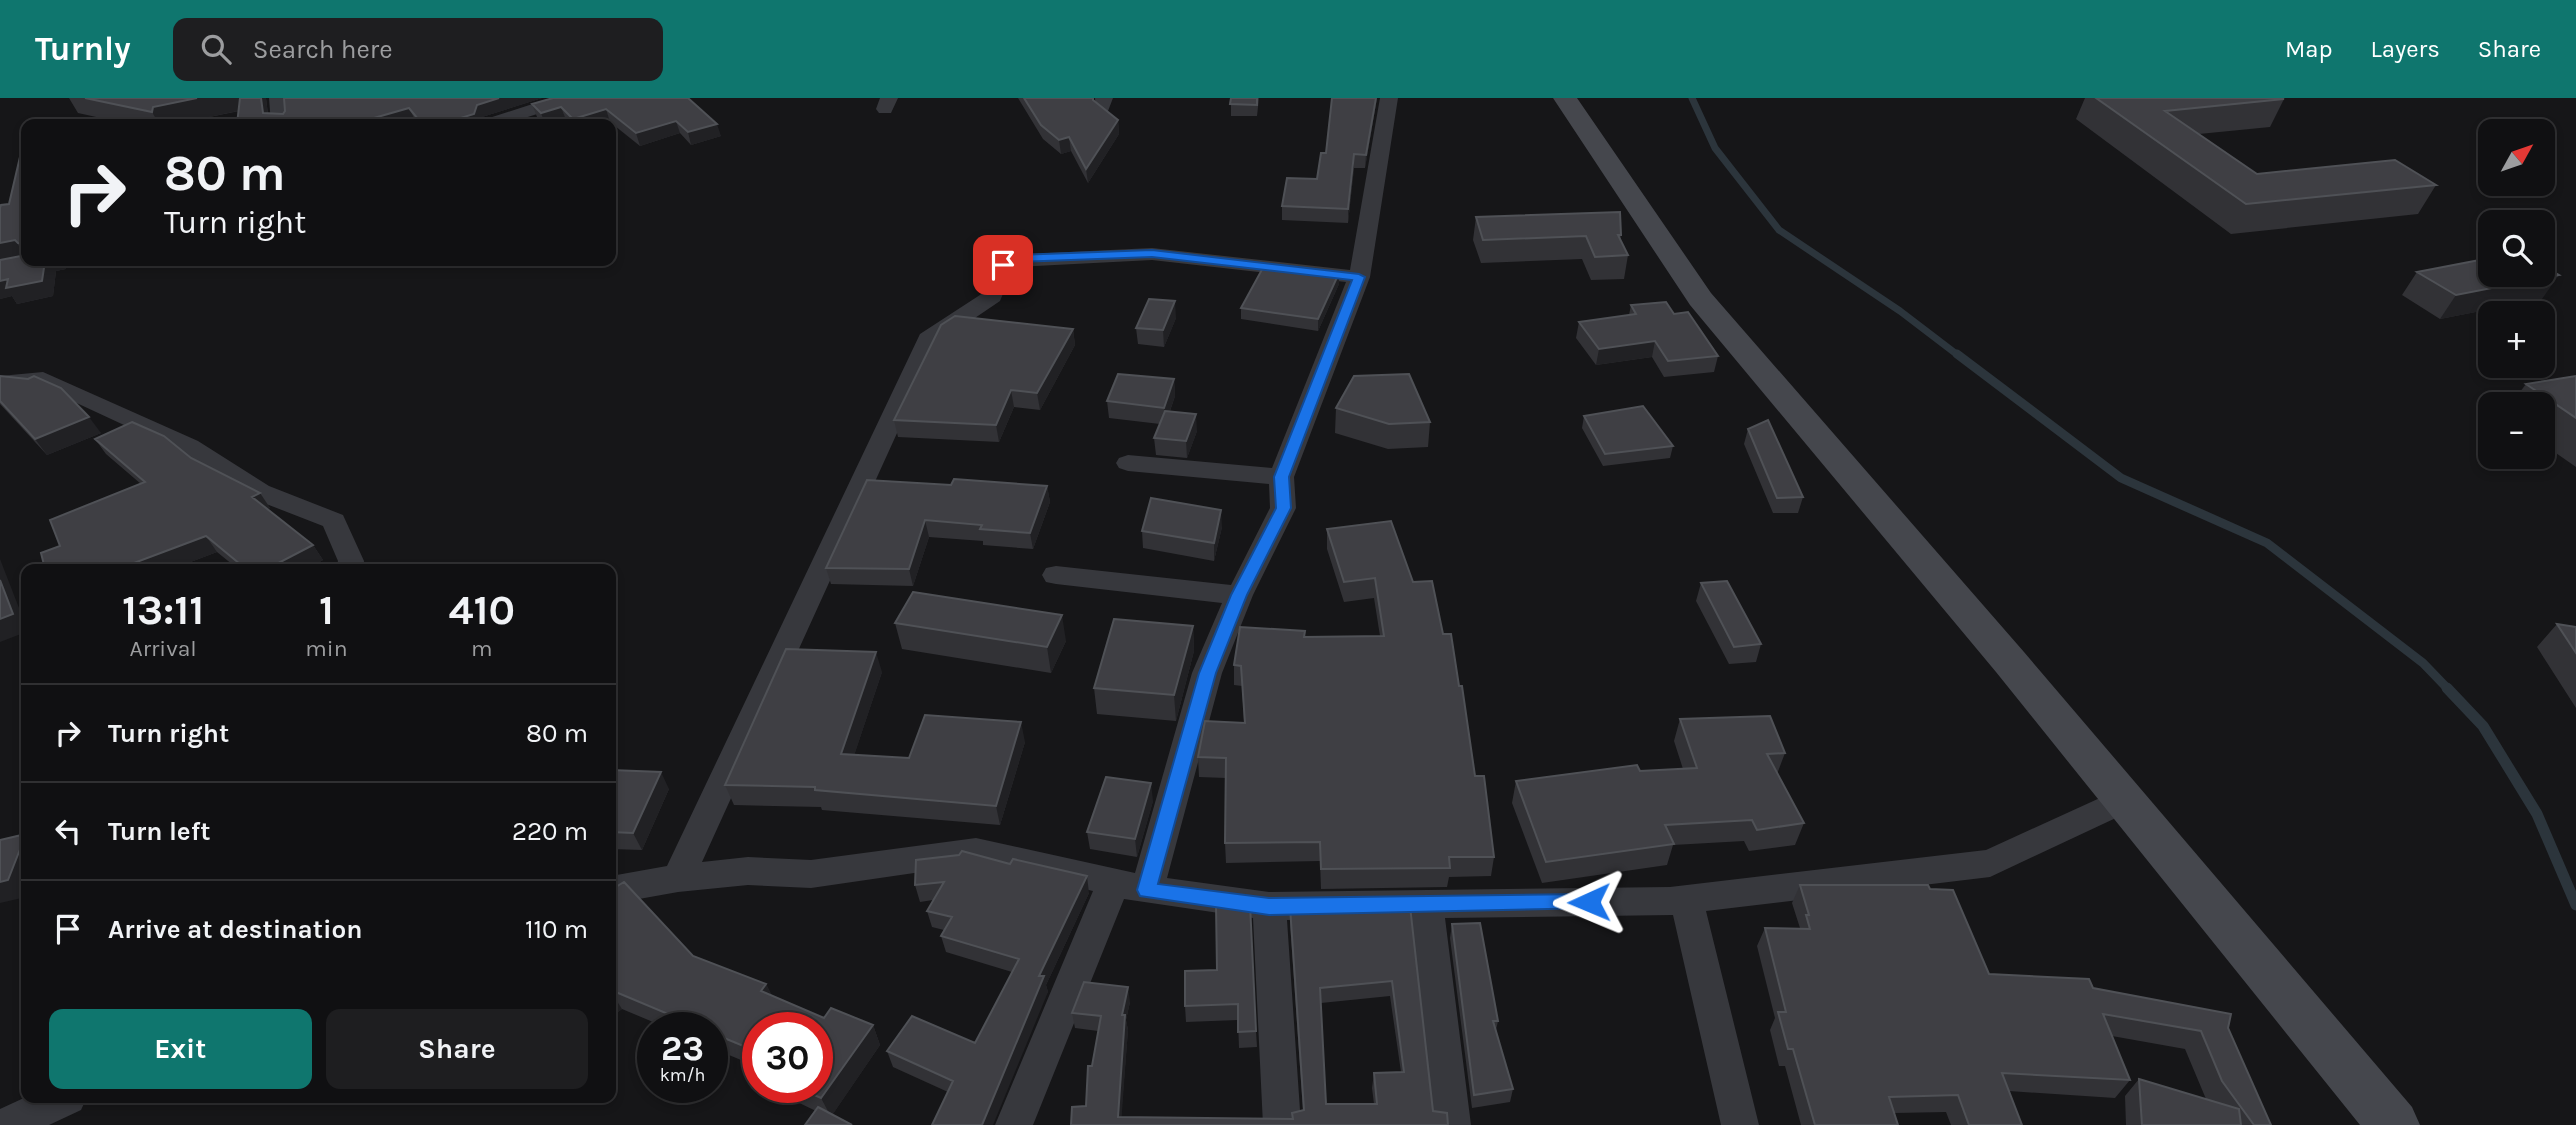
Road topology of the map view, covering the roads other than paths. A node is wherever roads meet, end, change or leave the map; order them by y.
1 (278, 98) edge
2 (569, 98) edge
3 (1389, 98) edge
4 (1565, 98) edge
5 (280, 119) edge
6 (504, 119) edge
7 (1359, 277) junction
8 (0, 383) edge
9 (1128, 463) dead end
10 (1281, 477) junction
11 (350, 564) edge
12 (1056, 575) dead end
13 (1239, 595) junction
14 (2124, 800) junction
15 (678, 877) junction
16 (1112, 883) junction
17 (616, 889) edge
18 (1147, 890) junction
19 (1686, 899) junction
20 (1426, 904) junction
21 (1269, 906) junction
22 (55, 1103) edge
23 (7, 1125) edge
24 (1014, 1125) edge
25 (1282, 1125) edge
26 (1452, 1125) edge
27 (1740, 1125) edge
28 (2393, 1125) edge

1 - 5 street
2 - 6 street
3 - 7 street
4 - 14 main road
7 - 10 street
7 - 15 street
8 - 11 street
9 - 10 street
10 - 13 street
12 - 13 street
13 - 18 street
14 - 19 street
14 - 28 main road
15 - 16 street
15 - 17 street
16 - 18 street
16 - 24 street
18 - 21 street
19 - 20 street
19 - 27 street
20 - 21 street
20 - 26 street
21 - 25 street
22 - 23 street

